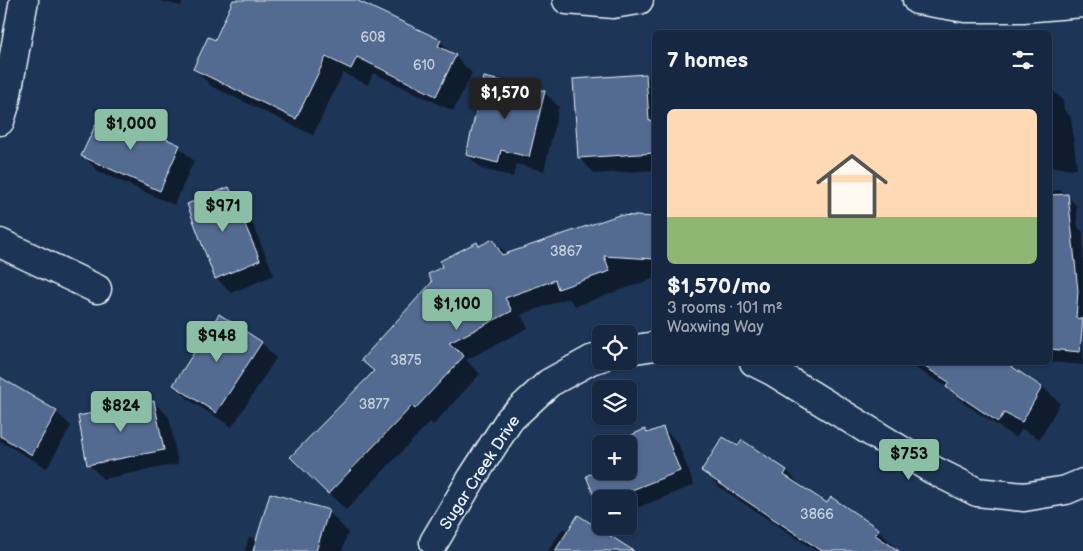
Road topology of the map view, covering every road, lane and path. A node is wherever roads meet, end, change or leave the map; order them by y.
1 (24, 0) edge
2 (567, 0) edge
3 (639, 0) edge
4 (917, 0) edge
5 (1083, 3) edge
6 (0, 121) edge
7 (0, 243) edge
8 (97, 289) dead end
9 (652, 346) edge
10 (637, 349) edge
11 (592, 360) edge
12 (760, 365) edge
13 (1083, 483) edge
14 (434, 542) dead end

1 - 6 street
2 - 3 street
4 - 5 street
7 - 8 street
9 - 10 street
11 - 14 street, Sugar Creek Drive
12 - 13 street

